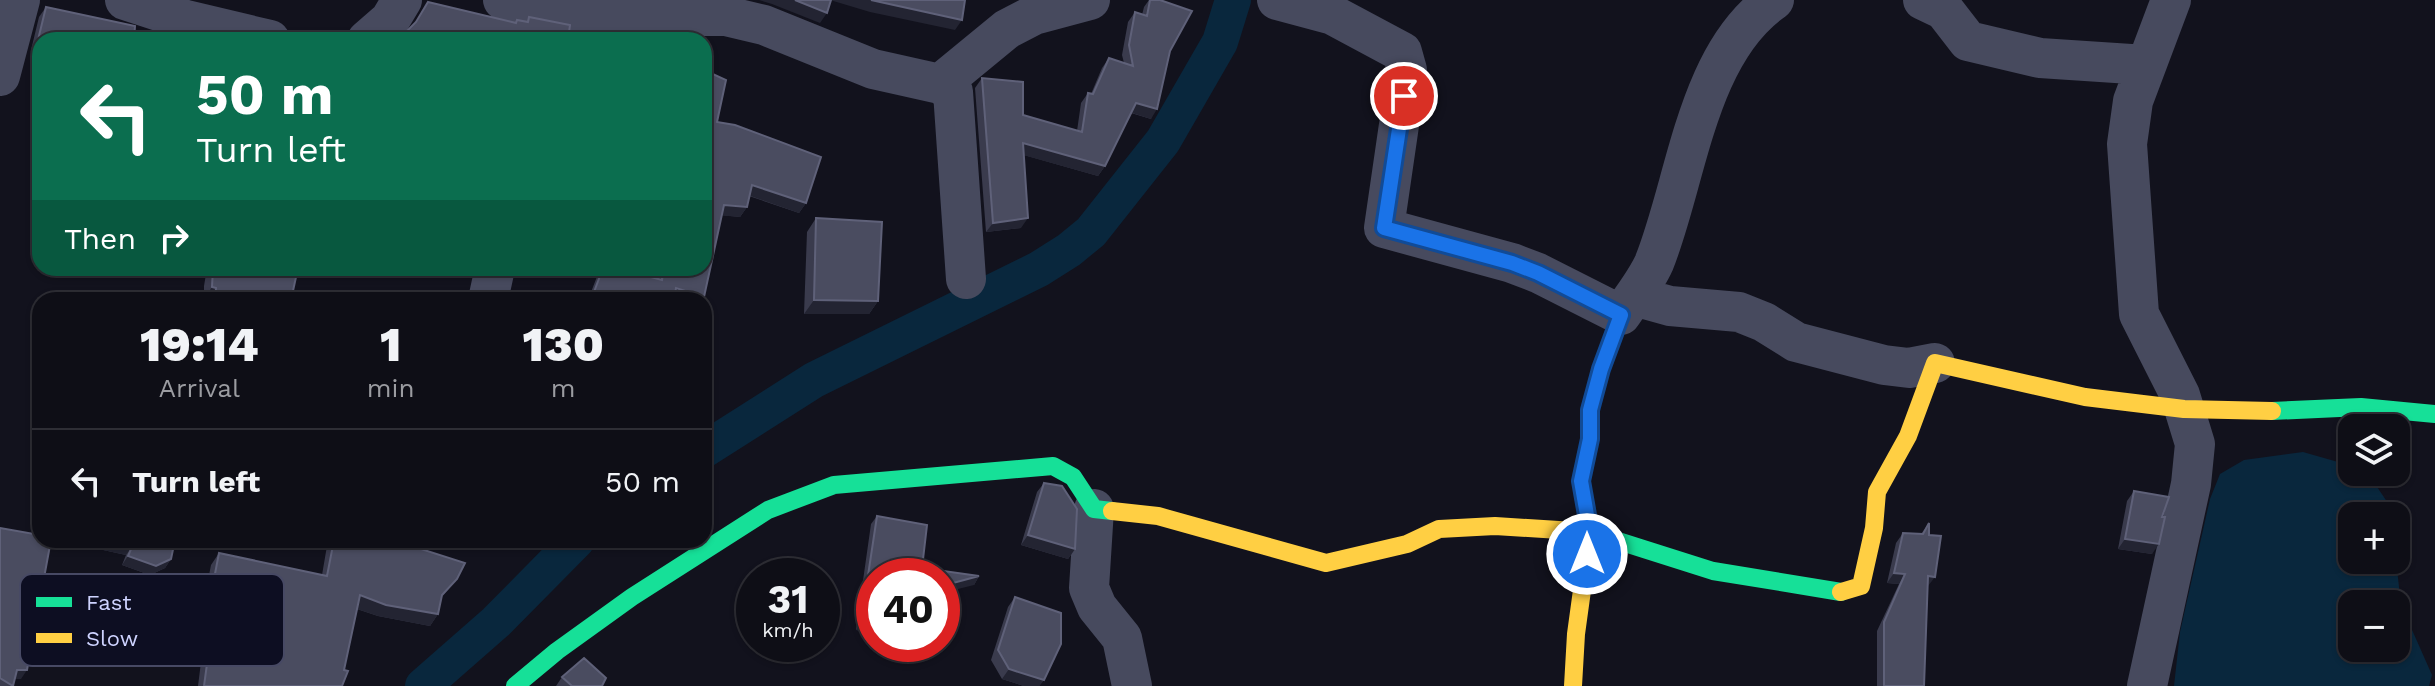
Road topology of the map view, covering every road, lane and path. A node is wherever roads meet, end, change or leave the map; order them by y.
1 (20, 0) edge
2 (125, 0) edge
3 (402, 0) edge
4 (503, 0) edge
5 (1090, 0) edge
6 (1277, 0) edge
7 (1774, 0) edge
8 (1923, 0) edge
9 (2171, 0) edge
10 (647, 19) edge
11 (236, 32) edge
12 (376, 32) edge
13 (2146, 65) junction
14 (0, 76) edge
15 (940, 84) junction
16 (966, 279) dead end
17 (1627, 305) junction
18 (1935, 363) junction
19 (2184, 409) junction
20 (2435, 414) edge
21 (1094, 509) junction
22 (1590, 532) junction
23 (712, 546) edge
24 (709, 548) edge
25 (515, 686) edge
26 (1132, 686) edge
27 (1573, 686) edge
28 (2147, 686) edge

1 - 14 street
2 - 11 street
3 - 12 street
4 - 10 street
5 - 15 street
6 - 17 street
7 - 17 street
8 - 13 street
9 - 13 street
10 - 15 street
13 - 19 street
15 - 16 street
17 - 18 street
17 - 22 street
18 - 19 street
18 - 22 street
19 - 20 street
19 - 28 street
21 - 22 street
21 - 23 street
21 - 26 street
22 - 27 street
24 - 25 street

